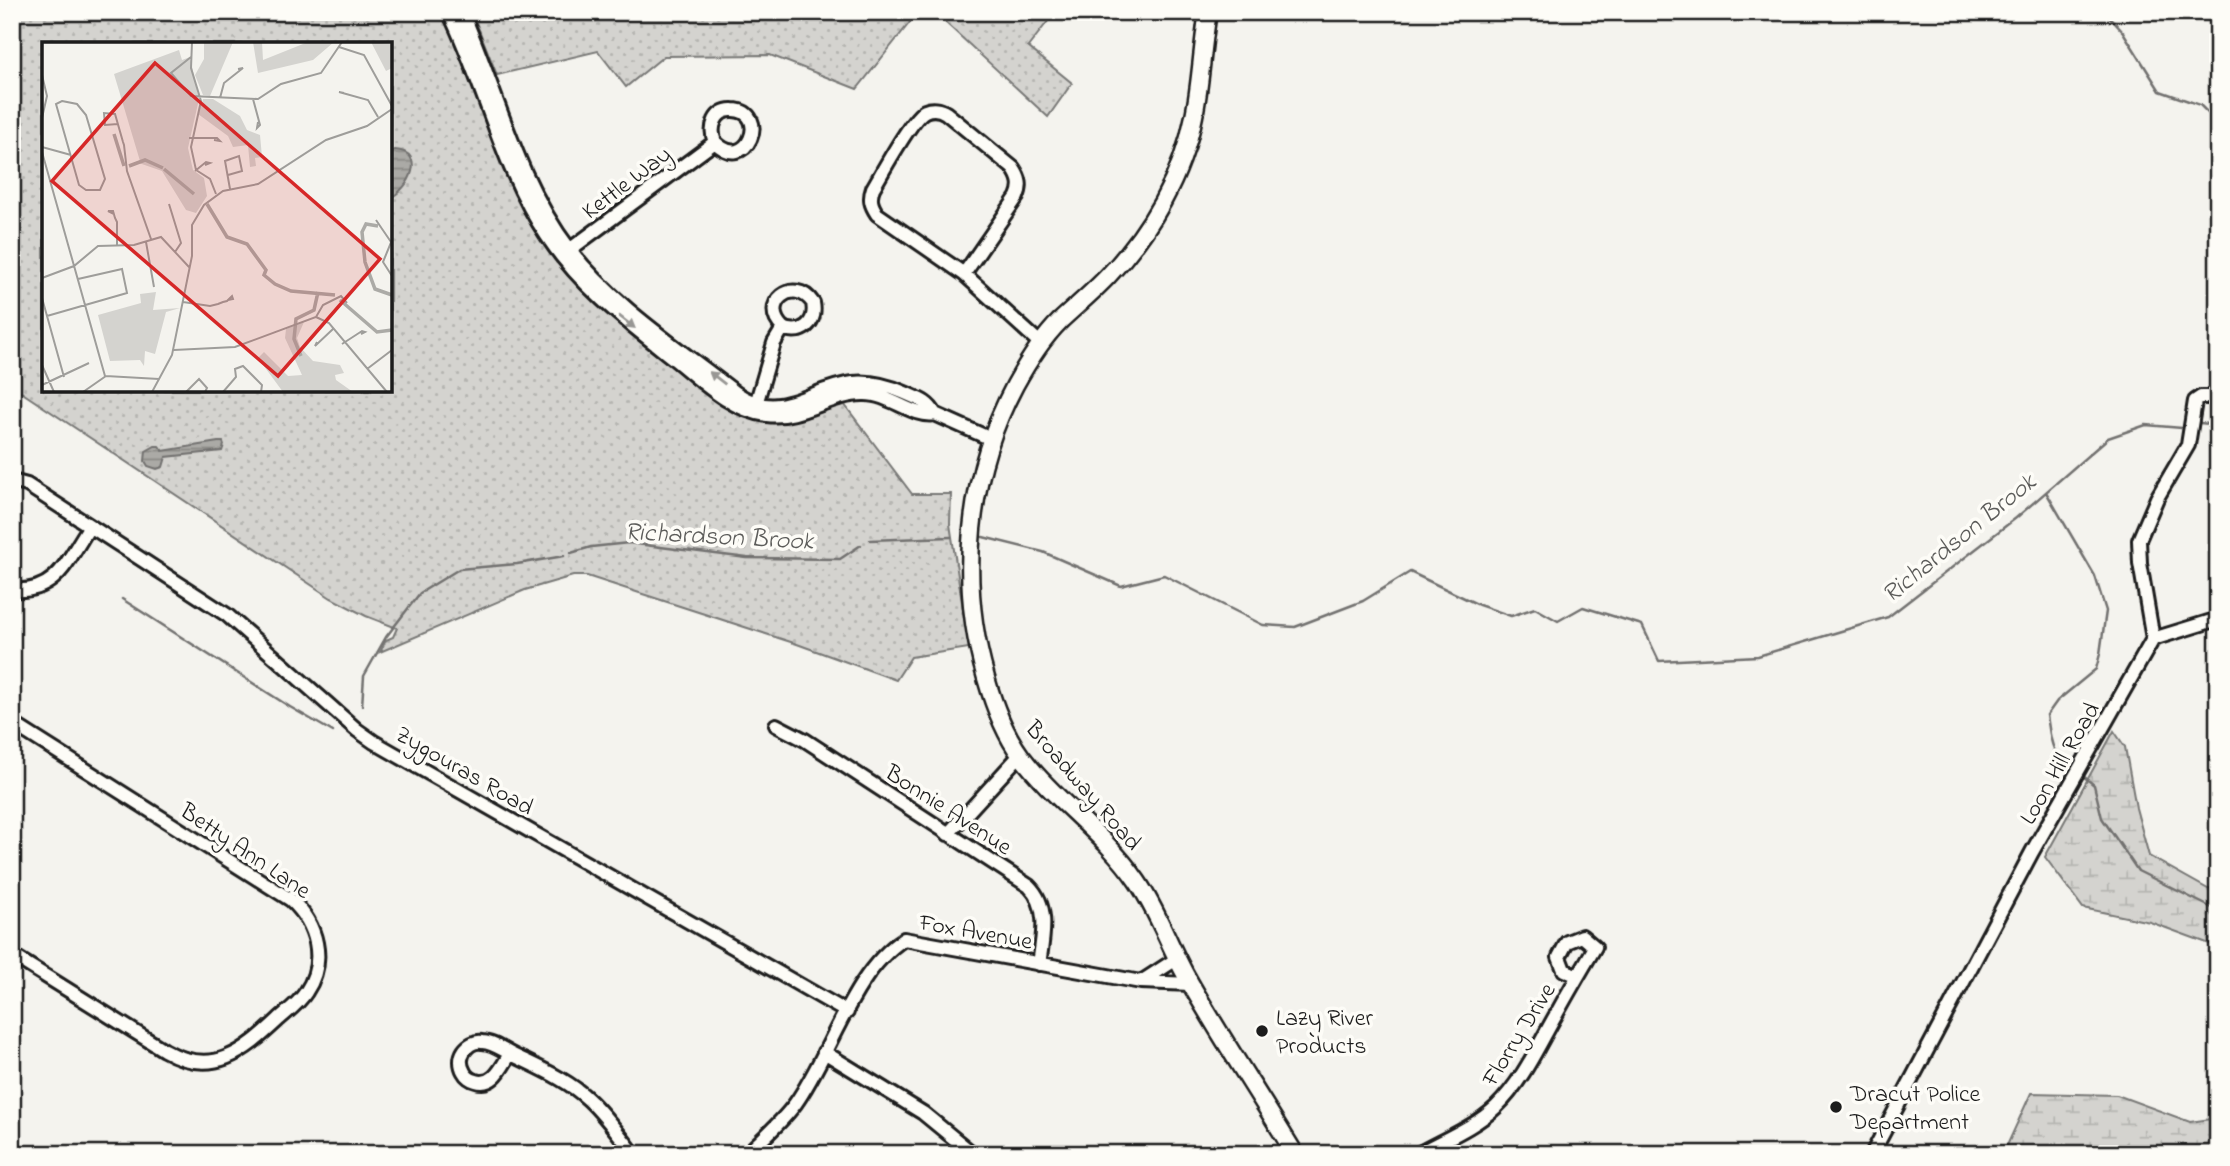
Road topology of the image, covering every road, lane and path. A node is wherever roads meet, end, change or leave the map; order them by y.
1 (449, 12) edge
2 (462, 12) edge
3 (1208, 12) edge
4 (494, 107) junction
5 (715, 142) dead end
6 (566, 253) junction
7 (964, 274) junction
8 (783, 328) dead end
9 (1041, 344) junction
10 (2218, 397) edge
11 (755, 408) junction
12 (991, 439) junction
13 (12, 481) edge
14 (90, 526) junction
15 (12, 590) edge
16 (2218, 619) edge
17 (2153, 639) junction
18 (12, 723) edge
19 (776, 725) dead end
20 (1020, 755) junction
21 (948, 834) junction
22 (12, 955) edge
23 (1178, 958) junction
24 (1039, 964) junction
25 (1578, 976) dead end
26 (1141, 982) junction
27 (1191, 984) junction
28 (847, 1012) junction
29 (824, 1052) junction
30 (510, 1054) dead end
31 (634, 1154) edge
32 (747, 1154) edge
33 (973, 1154) edge
34 (1294, 1154) edge
35 (1418, 1154) edge
36 (1872, 1154) edge

1 - 4 street
2 - 4 street
3 - 9 main road, Broadway Road
4 - 6 street
5 - 6 street, Kettle Way
6 - 11 street
7 - 7 street
7 - 9 street
8 - 11 street
9 - 12 main road, Broadway Road
10 - 17 street
11 - 12 street
12 - 20 main road, Broadway Road
13 - 14 street, Zygouras Road
14 - 15 street
14 - 28 street, Zygouras Road
16 - 17 street
17 - 36 street, Loon Hill Road
18 - 22 street, Betty Ann Lane
19 - 21 street, Bonnie Avenue
20 - 21 street
20 - 23 main road, Broadway Road
21 - 24 street, Bonnie Avenue
23 - 26 street
23 - 27 main road, Broadway Road
24 - 26 street, Fox Avenue
24 - 28 street, Fox Avenue
25 - 35 street, Florry Drive
26 - 27 street, Fox Avenue
27 - 34 main road, Broadway Road
28 - 29 street, Fox Avenue
29 - 32 street, Fox Avenue
29 - 33 street
30 - 31 street

